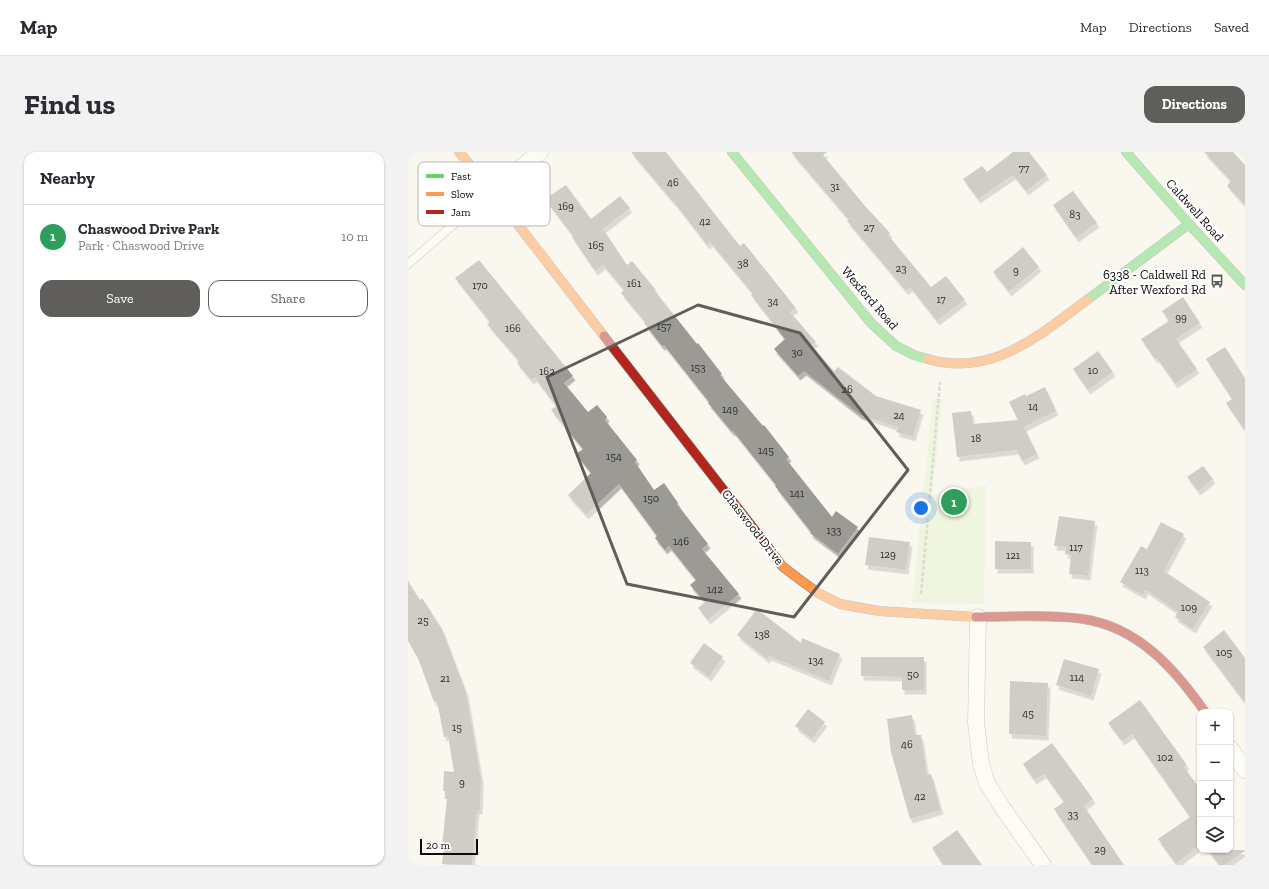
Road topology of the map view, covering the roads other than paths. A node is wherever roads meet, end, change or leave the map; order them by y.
1 (459, 152) edge
2 (540, 152) edge
3 (732, 152) edge
4 (1126, 152) edge
5 (467, 162) edge
6 (528, 162) edge
7 (1189, 224) junction
8 (452, 226) edge
9 (519, 226) edge
10 (408, 264) edge
11 (1245, 285) edge
12 (978, 617) junction
13 (1203, 709) edge
14 (1233, 752) edge
15 (1245, 770) edge
16 (1043, 865) edge

1 - 5 street, Chaswood Drive
2 - 6 street
3 - 7 street, Wexford Road
4 - 7 street, Caldwell Road
7 - 11 street, Caldwell Road
8 - 10 lane
9 - 12 street, Chaswood Drive
12 - 13 street, Chaswood Drive
12 - 16 street
14 - 15 street

